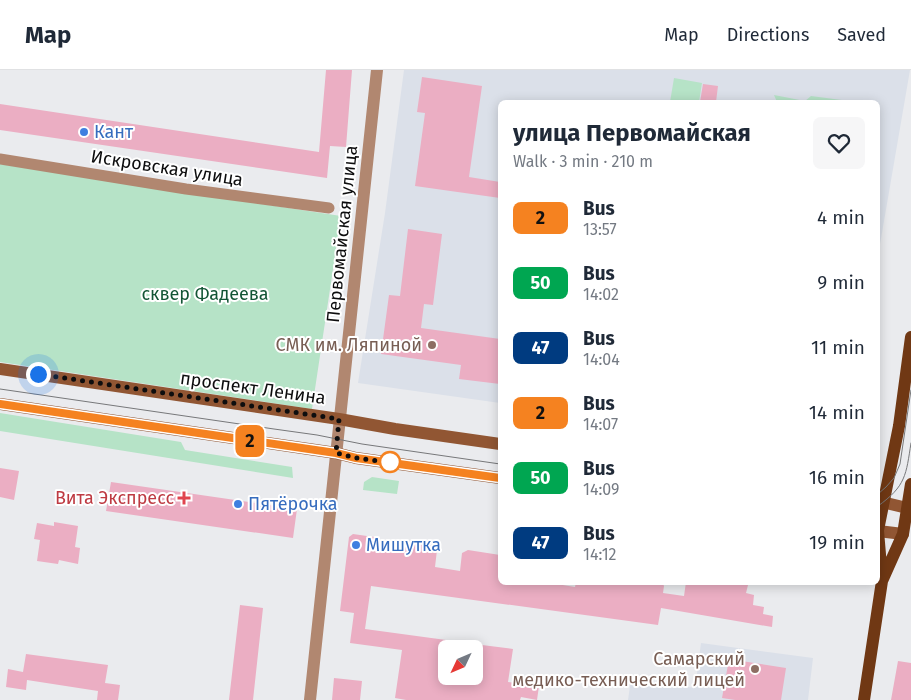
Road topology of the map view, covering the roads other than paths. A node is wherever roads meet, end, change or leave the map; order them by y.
1 (377, 70) edge
2 (0, 160) edge
3 (329, 208) dead end
4 (911, 337) edge
5 (0, 369) edge
6 (0, 404) edge
7 (339, 419) junction
8 (498, 444) edge
9 (336, 453) junction
10 (498, 478) edge
11 (911, 484) edge
12 (880, 501) edge
13 (909, 508) edge
14 (880, 531) edge
15 (907, 534) edge
16 (880, 556) edge
17 (882, 581) junction
18 (310, 700) edge
19 (864, 700) edge

1 - 7 street, Первомайская улица
2 - 3 street, Искровская улица
4 - 12 main road
5 - 7 main road, проспект Ленина
6 - 9 main road
7 - 8 main road, проспект Ленина
7 - 9 street, Первомайская улица
9 - 10 main road
9 - 18 street, Первомайская улица
11 - 13 main road
12 - 13 main road
13 - 15 main road
14 - 15 main road
15 - 17 main road
16 - 17 main road
17 - 19 main road

